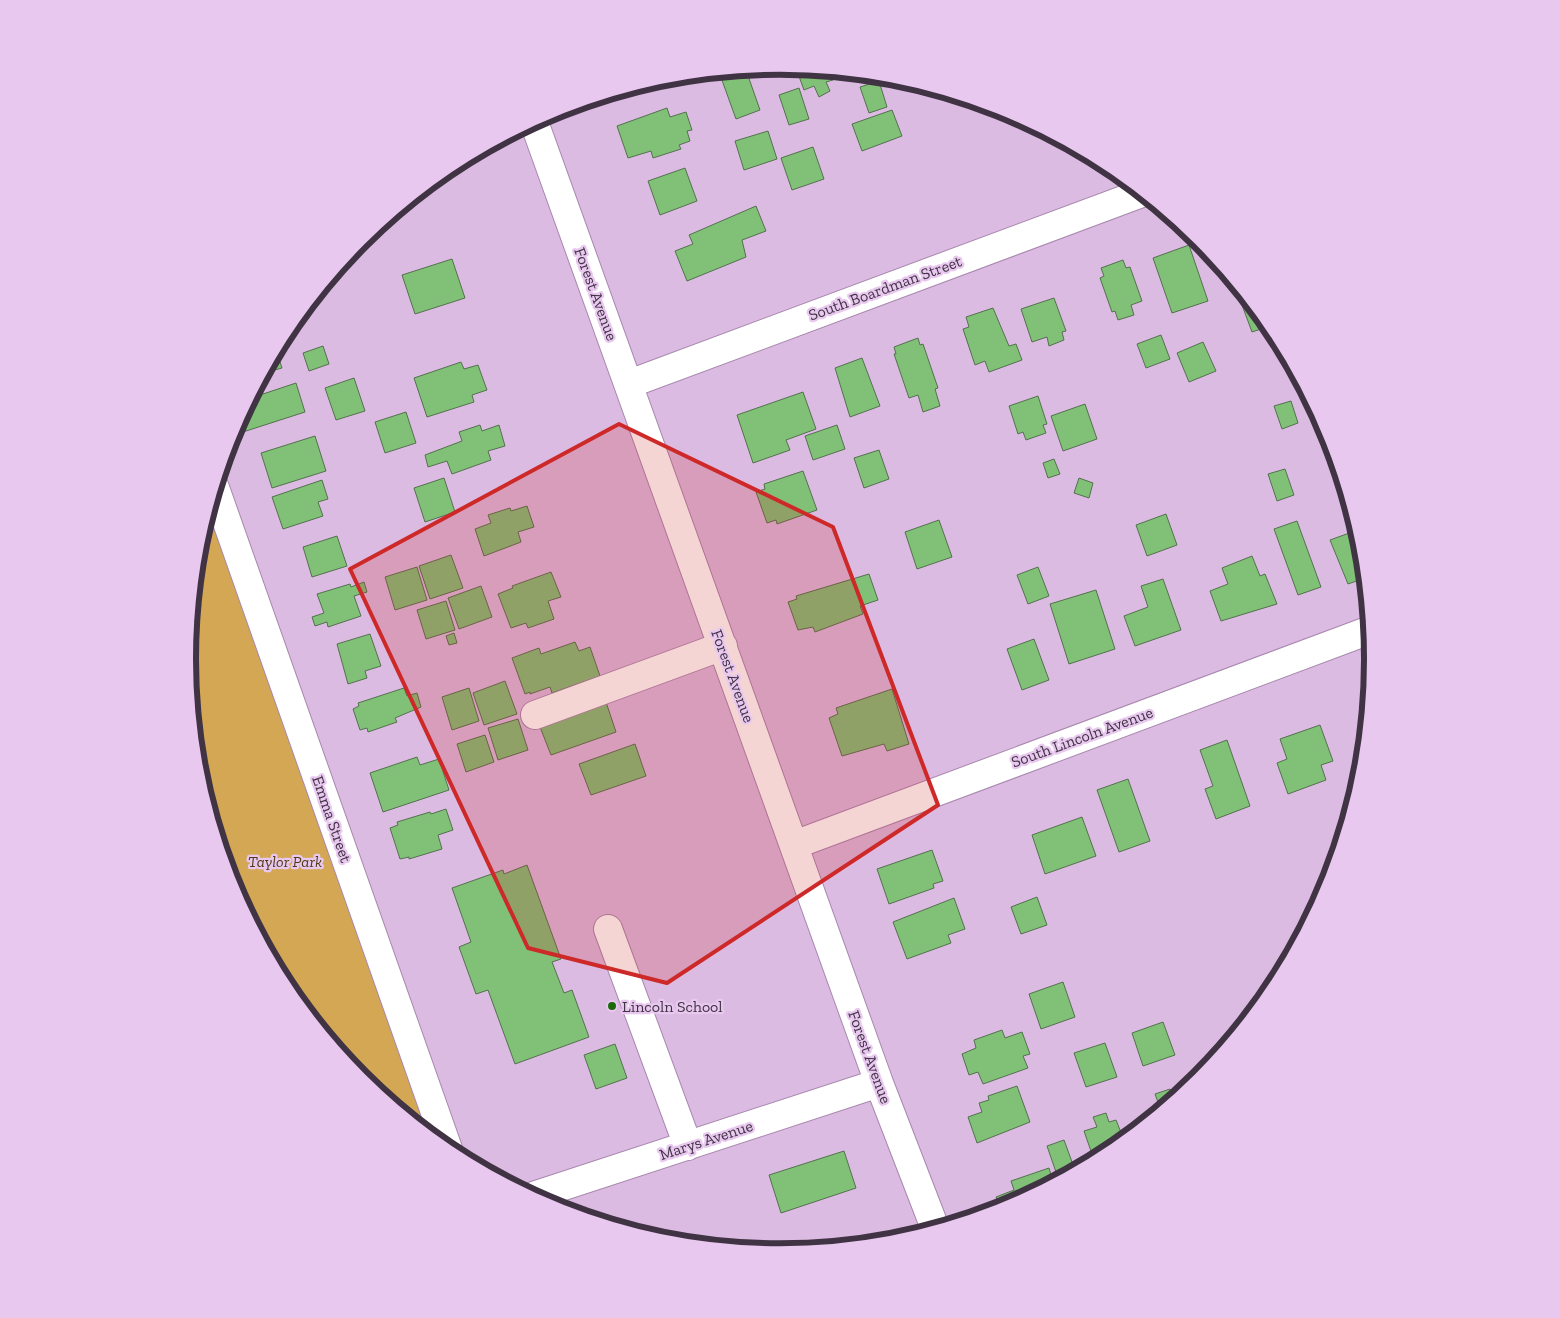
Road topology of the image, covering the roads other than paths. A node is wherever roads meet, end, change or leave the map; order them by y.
1 (536, 128) edge
2 (1135, 195) edge
3 (628, 384) junction
4 (219, 497) edge
5 (1363, 632) edge
6 (723, 646) junction
7 (535, 715) dead end
8 (794, 845) junction
9 (608, 929) dead end
10 (879, 1083) junction
11 (443, 1136) edge
12 (688, 1146) junction
13 (543, 1193) edge
14 (933, 1222) edge

1 - 3 street, Forest Avenue
2 - 3 street, South Boardman Street
3 - 6 street, Forest Avenue
4 - 11 street, Emma Street
5 - 8 street, South Lincoln Avenue
6 - 7 street
6 - 8 street, Forest Avenue
8 - 10 street, Forest Avenue
9 - 12 street
10 - 12 street, Marys Avenue
10 - 14 street, Forest Avenue
12 - 13 street, Marys Avenue

